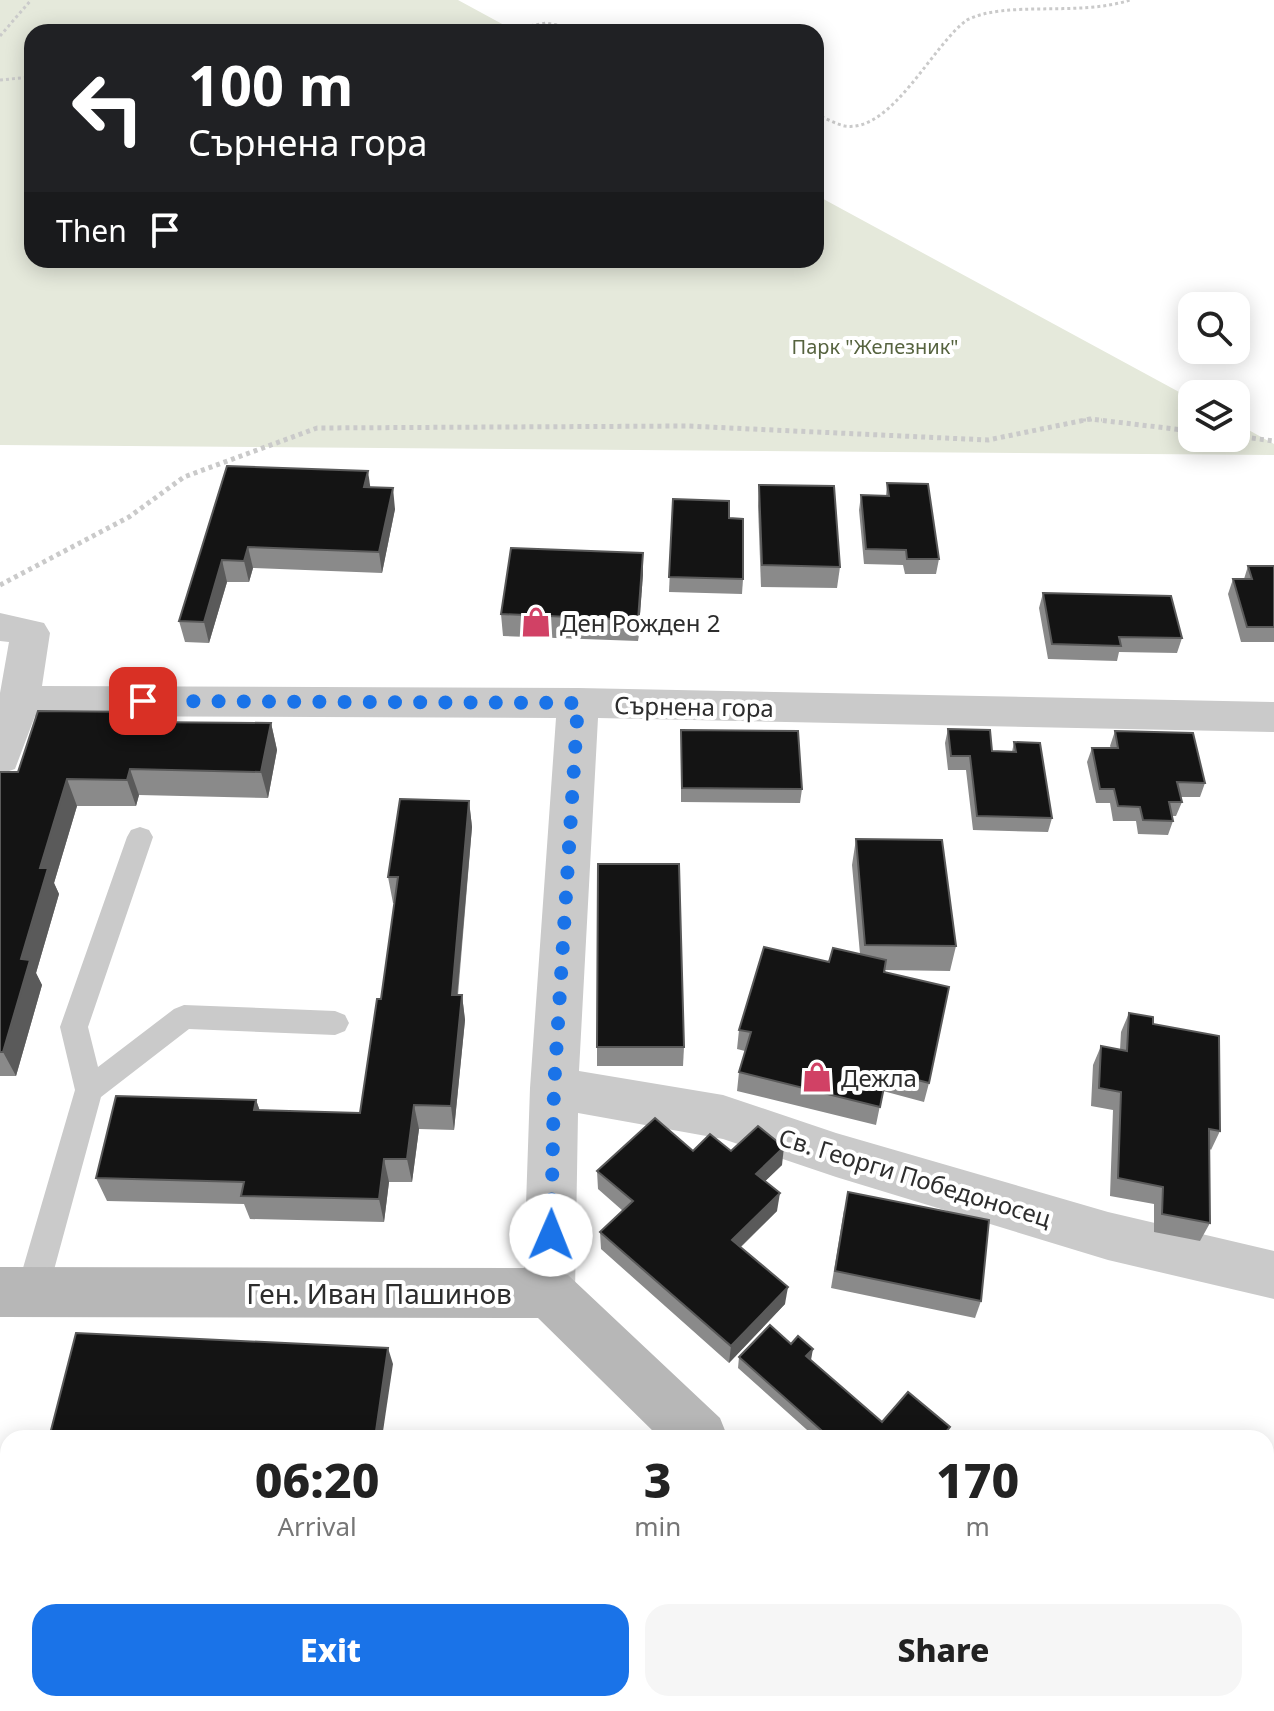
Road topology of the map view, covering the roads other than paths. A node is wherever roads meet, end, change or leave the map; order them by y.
1 (0, 627) edge
2 (19, 701) junction
3 (578, 703) junction
4 (1274, 717) edge
5 (0, 758) edge
6 (140, 837) dead end
7 (335, 1023) dead end
8 (554, 1088) junction
9 (89, 1090) junction
10 (1274, 1275) edge
11 (16, 1292) edge
12 (549, 1293) junction
13 (692, 1430) edge

1 - 2 street
2 - 3 street, Сърнена гора
2 - 5 street
3 - 4 street, Сърнена гора
3 - 8 street
6 - 9 lane
7 - 9 lane
8 - 10 street, Св. Георги Победоносец
8 - 12 street
9 - 11 lane
11 - 12 street, Ген. Иван Пашинов
12 - 13 street

